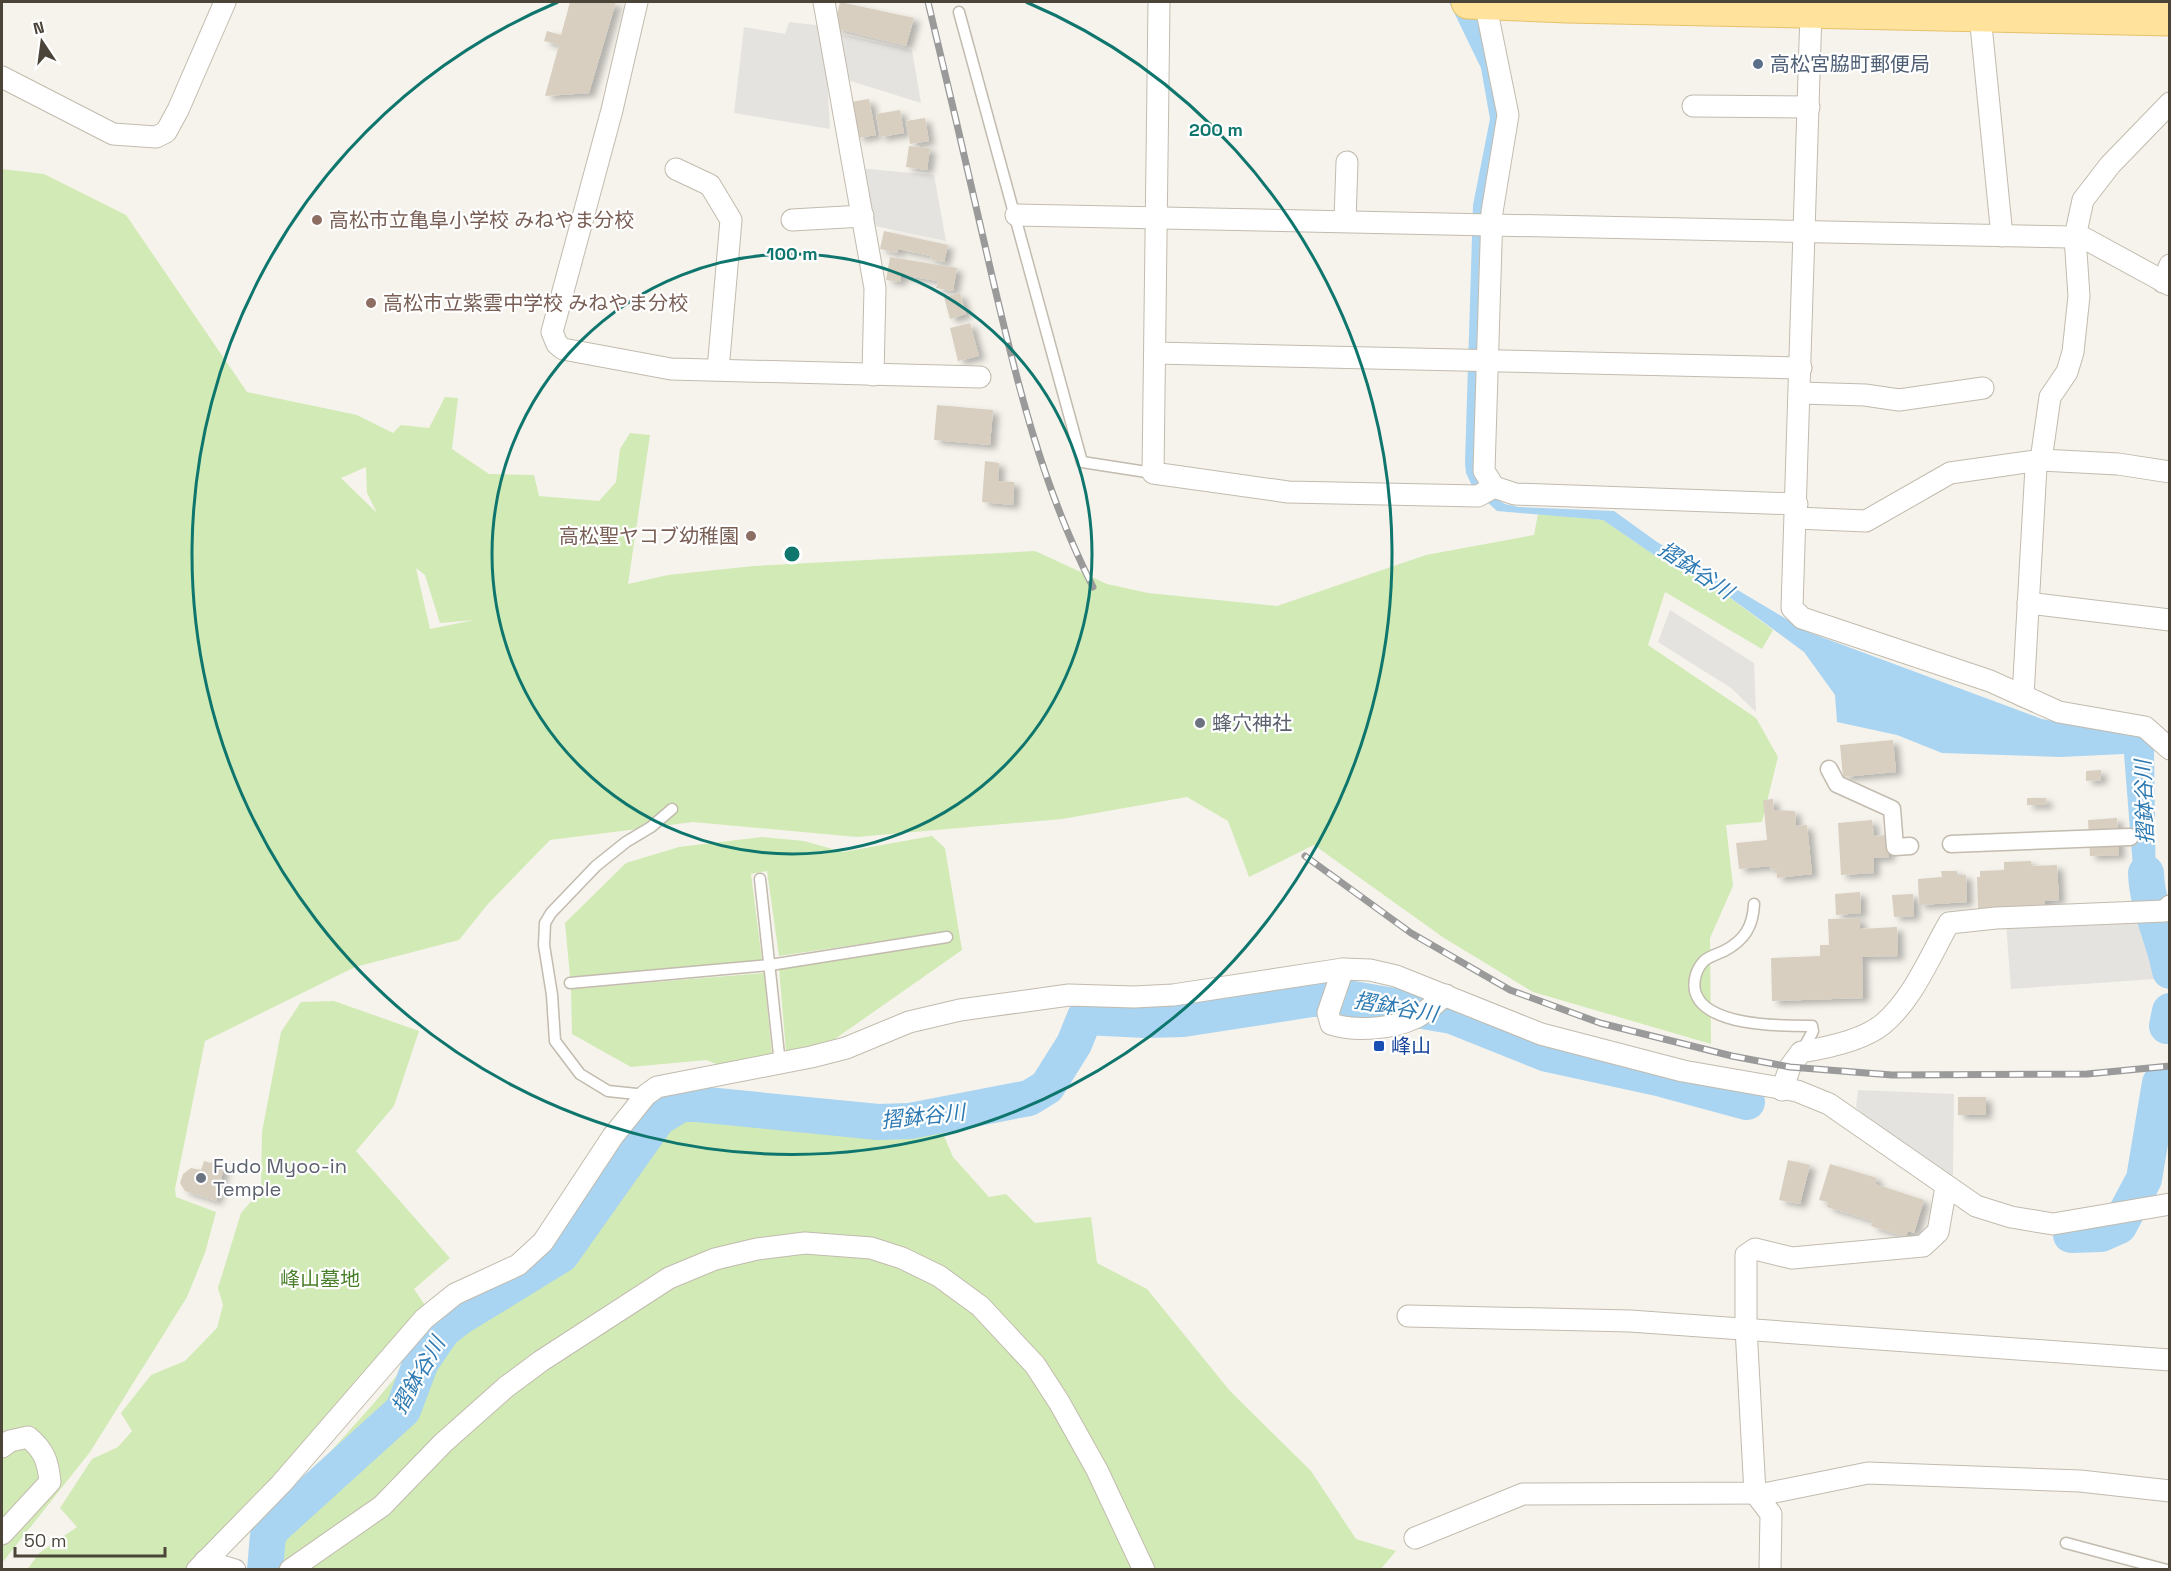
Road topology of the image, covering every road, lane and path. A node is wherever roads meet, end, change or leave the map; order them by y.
1 (225, 2) edge
2 (637, 2) edge
3 (824, 2) edge
4 (1468, 2) edge
5 (1485, 2) edge
6 (1159, 3) dead end
7 (959, 12) dead end
8 (1811, 12) junction
9 (1980, 15) junction
10 (2169, 19) edge
11 (2, 76) edge
12 (2169, 103) edge
13 (1693, 106) dead end
14 (1809, 107) junction
15 (1347, 162) dead end
16 (676, 169) dead end
17 (1016, 215) junction
18 (863, 216) junction
19 (1156, 217) junction
20 (792, 220) dead end
21 (1345, 220) junction
22 (1482, 223) junction
23 (1805, 231) junction
24 (2002, 236) junction
25 (2075, 237) junction
26 (2167, 277) edge
27 (1155, 353) junction
28 (1479, 360) junction
29 (1801, 368) junction
30 (718, 370) junction
31 (873, 375) junction
32 (980, 378) dead end
33 (1983, 388) dead end
34 (1800, 393) junction
35 (2041, 460) junction
36 (2169, 472) edge
37 (1153, 473) junction
38 (1487, 491) junction
39 (1796, 511) junction
40 (2028, 603) junction
41 (2169, 620) edge
42 (2023, 696) junction
43 (2169, 749) edge
44 (1829, 769) dead end
45 (672, 809) dead end
46 (2130, 837) dead end
47 (1951, 844) dead end
48 (1910, 846) dead end
49 (760, 879) dead end
50 (1754, 904) dead end
51 (2165, 908) edge
52 (947, 937) dead end
53 (770, 965) junction
54 (1343, 969) junction
55 (570, 983) dead end
56 (1446, 995) junction
57 (1801, 1052) junction
58 (780, 1065) junction
59 (1782, 1090) junction
60 (646, 1095) junction
61 (1946, 1186) junction
62 (2169, 1204) edge
63 (1408, 1316) dead end
64 (1746, 1328) junction
65 (2169, 1360) edge
66 (2, 1447) edge
67 (2169, 1491) edge
68 (1755, 1493) junction
69 (2, 1534) edge
70 (1414, 1538) dead end
71 (2066, 1543) dead end
72 (201, 1565) edge
73 (1771, 1567) edge
74 (236, 1569) edge
75 (290, 1569) edge
76 (1144, 1569) edge
77 (2167, 1569) edge

1 - 11 street
2 - 30 street
3 - 18 street
4 - 5 main road
5 - 8 main road
5 - 22 street
6 - 19 street
7 - 17 lane
8 - 9 main road
8 - 14 street
9 - 10 main road
9 - 24 street
12 - 25 street
13 - 14 street
14 - 23 street
15 - 21 street
16 - 30 street
17 - 19 street
17 - 37 lane
18 - 20 street
18 - 31 street
19 - 21 street
19 - 27 street
21 - 22 street
22 - 23 street
22 - 28 street
23 - 24 street
23 - 29 street
24 - 25 street
25 - 26 street
25 - 35 street
27 - 28 street
27 - 37 street
28 - 29 street
28 - 38 street
29 - 34 street
30 - 31 street
31 - 32 street
33 - 34 street
34 - 39 street
35 - 36 street
35 - 39 street
35 - 40 street
37 - 38 street
38 - 39 street
39 - 42 street
40 - 41 street
40 - 42 street
42 - 43 street
44 - 48 street
45 - 60 lane
46 - 47 street
49 - 53 lane
50 - 57 lane
51 - 57 street
52 - 53 lane
53 - 55 lane
53 - 58 lane
54 - 56 street
54 - 56 street
54 - 58 street
56 - 59 street
57 - 59 street
58 - 60 street
59 - 61 street
60 - 72 street
61 - 62 street
61 - 64 street
63 - 64 street
64 - 65 street
64 - 68 street
66 - 69 street
67 - 68 street
68 - 70 street
68 - 73 street
71 - 77 lane
72 - 74 street
75 - 76 street

